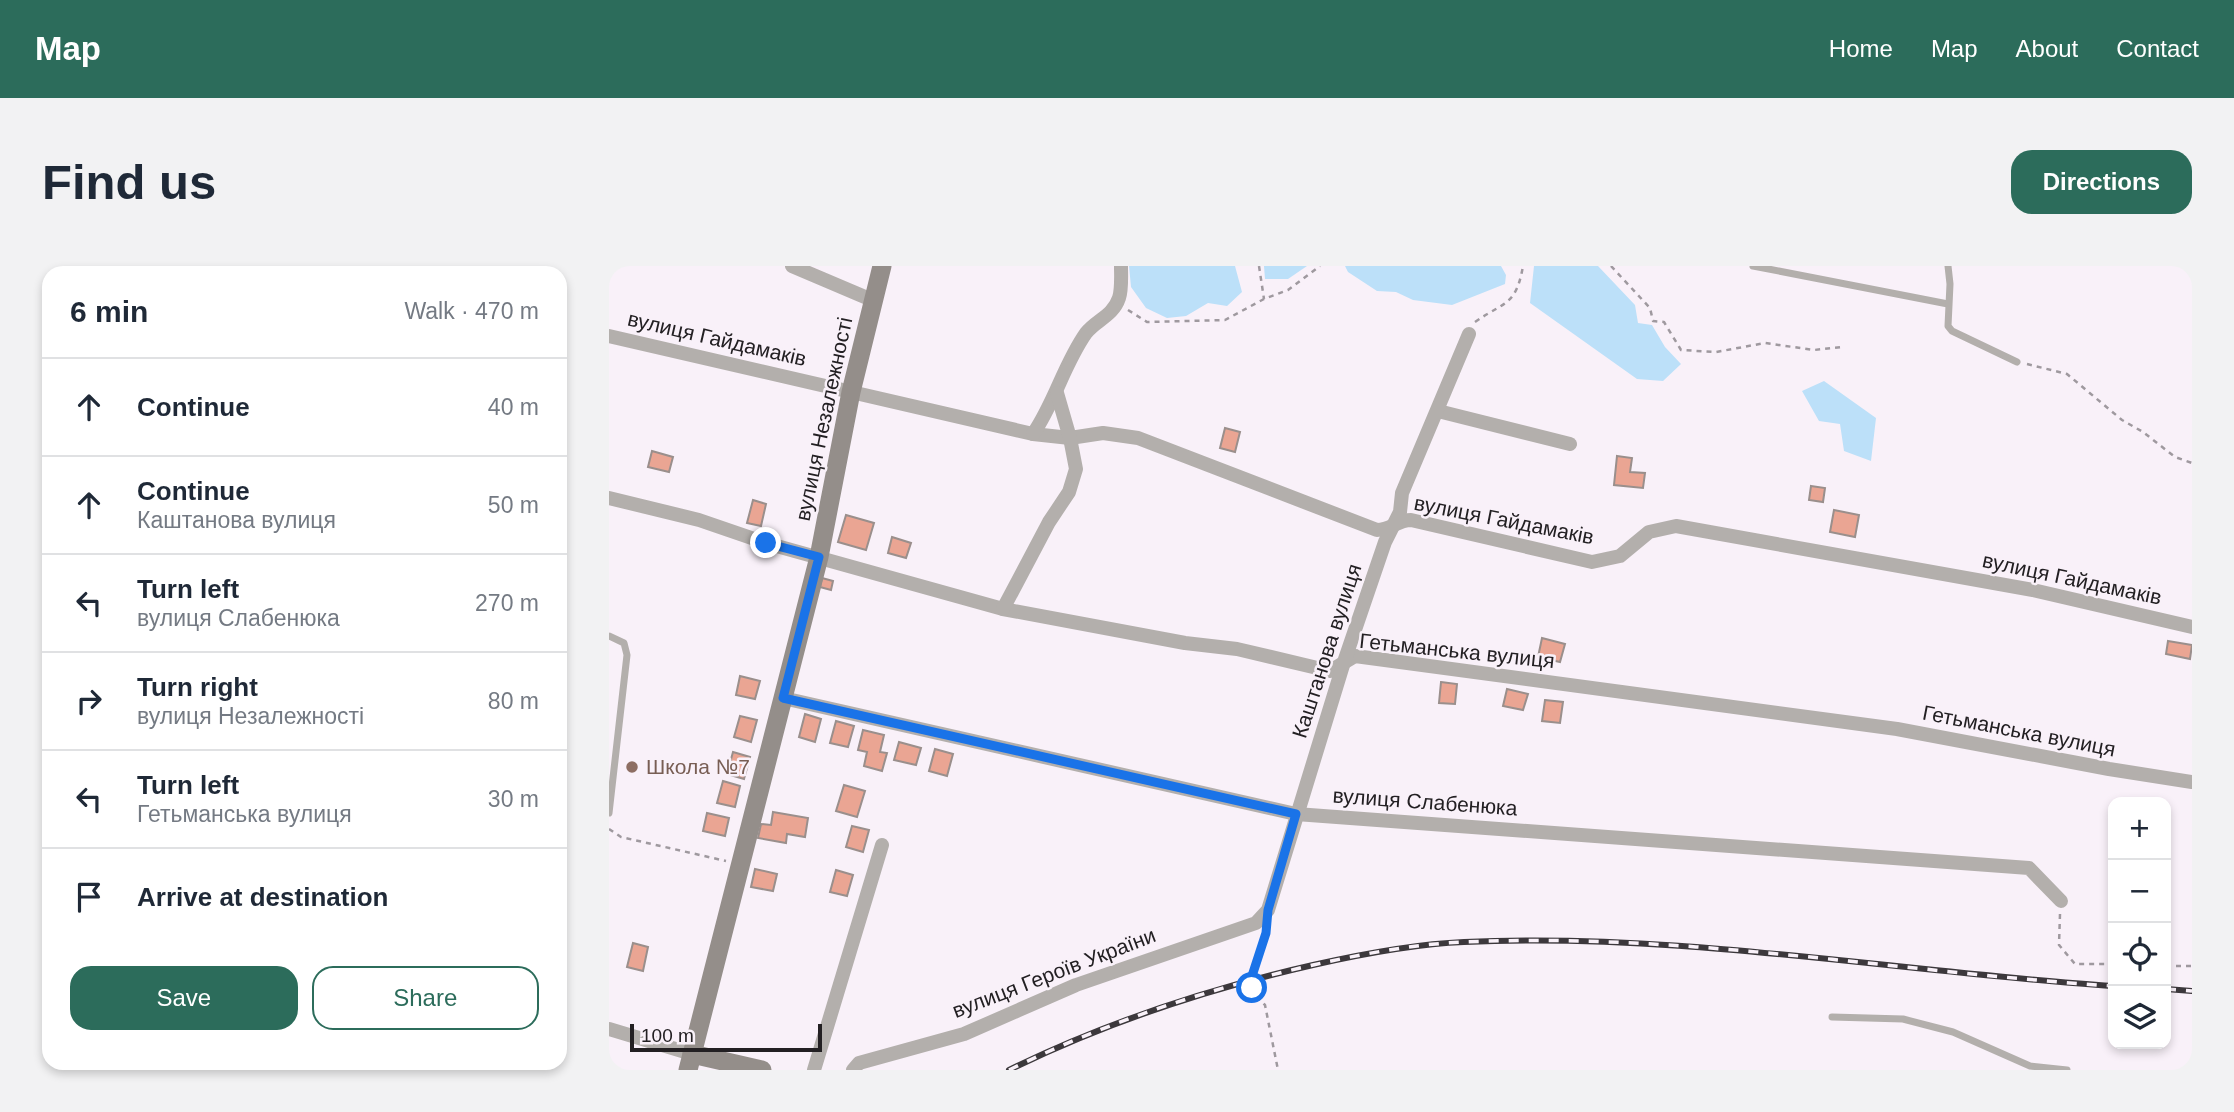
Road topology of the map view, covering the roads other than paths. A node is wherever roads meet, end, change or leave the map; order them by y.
1 (792, 266) edge
2 (882, 266) edge
3 (1121, 266) edge
4 (1753, 266) edge
5 (1948, 266) edge
6 (1764, 267) edge
7 (872, 300) junction
8 (1948, 304) junction
9 (1469, 334) road end
10 (609, 336) edge
11 (2017, 362) road end
12 (851, 392) junction
13 (1057, 393) junction
14 (1438, 411) junction
15 (1033, 434) junction
16 (1070, 438) junction
17 (1570, 444) dead end
18 (609, 498) edge
19 (1395, 524) junction
20 (819, 557) junction
21 (1003, 609) junction
22 (2192, 627) edge
23 (609, 636) edge
24 (1343, 662) junction
25 (783, 698) junction
26 (2192, 782) edge
27 (609, 813) edge
28 (1296, 814) junction
29 (882, 845) dead end
30 (2061, 901) road end
31 (1268, 910) joint
32 (1832, 1017) dead end
33 (609, 1029) edge
34 (690, 1062) edge
35 (762, 1070) edge
36 (814, 1070) edge
37 (853, 1070) edge
38 (2067, 1070) edge

1 - 7 street
2 - 7 street, вулиця Незалежності
3 - 13 street
4 - 6 lane
5 - 8 lane
6 - 8 lane
7 - 12 street, вулиця Незалежності
8 - 11 lane
9 - 14 street, Каштанова вулиця
10 - 12 street, вулиця Гайдамаків
12 - 15 street, вулиця Гайдамаків
12 - 20 street, вулиця Незалежності
13 - 15 street
13 - 16 street
14 - 17 street
14 - 19 street, Каштанова вулиця
15 - 16 street, вулиця Гайдамаків
16 - 19 street, вулиця Гайдамаків
16 - 21 street
18 - 20 street, Гетьманська вулиця
19 - 22 street, вулиця Гайдамаків
19 - 24 street, Каштанова вулиця
20 - 21 street, Гетьманська вулиця
20 - 25 street, вулиця Незалежності
21 - 24 street, Гетьманська вулиця
23 - 27 lane
24 - 26 street, Гетьманська вулиця
24 - 28 street, Каштанова вулиця
25 - 28 street, вулиця Слабенюка
25 - 34 street, вулиця Незалежності
28 - 30 street, вулиця Слабенюка
28 - 31 street, Каштанова вулиця
29 - 36 street
31 - 37 street, вулиця Героїв України
32 - 38 lane
33 - 34 street
34 - 35 street

